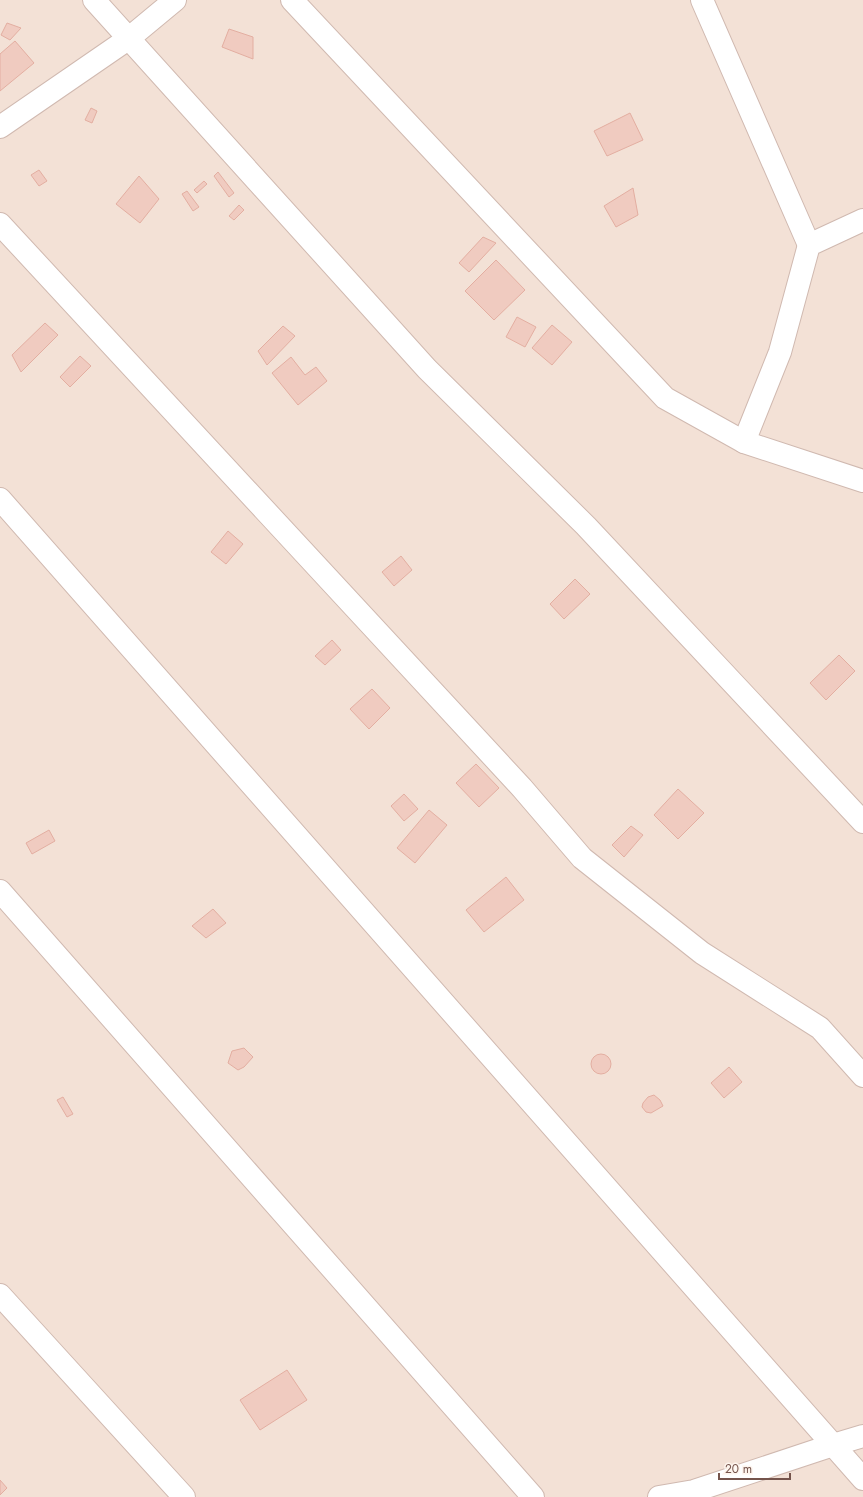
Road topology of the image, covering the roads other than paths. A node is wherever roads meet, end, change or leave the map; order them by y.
1 (94, 0) edge
2 (175, 0) edge
3 (292, 0) edge
4 (702, 0) edge
5 (128, 39) junction
6 (0, 127) edge
7 (863, 220) edge
8 (0, 224) edge
9 (809, 245) junction
10 (744, 442) junction
11 (863, 481) edge
12 (0, 499) edge
13 (863, 822) edge
14 (0, 891) edge
15 (863, 1076) edge
16 (0, 1295) edge
17 (863, 1436) edge
18 (833, 1445) junction
19 (863, 1479) edge
20 (173, 1494) edge
21 (534, 1497) edge
22 (659, 1497) edge

1 - 5 street
2 - 5 street
3 - 10 street
4 - 9 street
5 - 6 street
5 - 13 street
7 - 9 street
8 - 15 street
9 - 10 street
10 - 11 street
12 - 18 street
14 - 21 street
16 - 20 street
17 - 18 street
18 - 19 street
18 - 22 street

